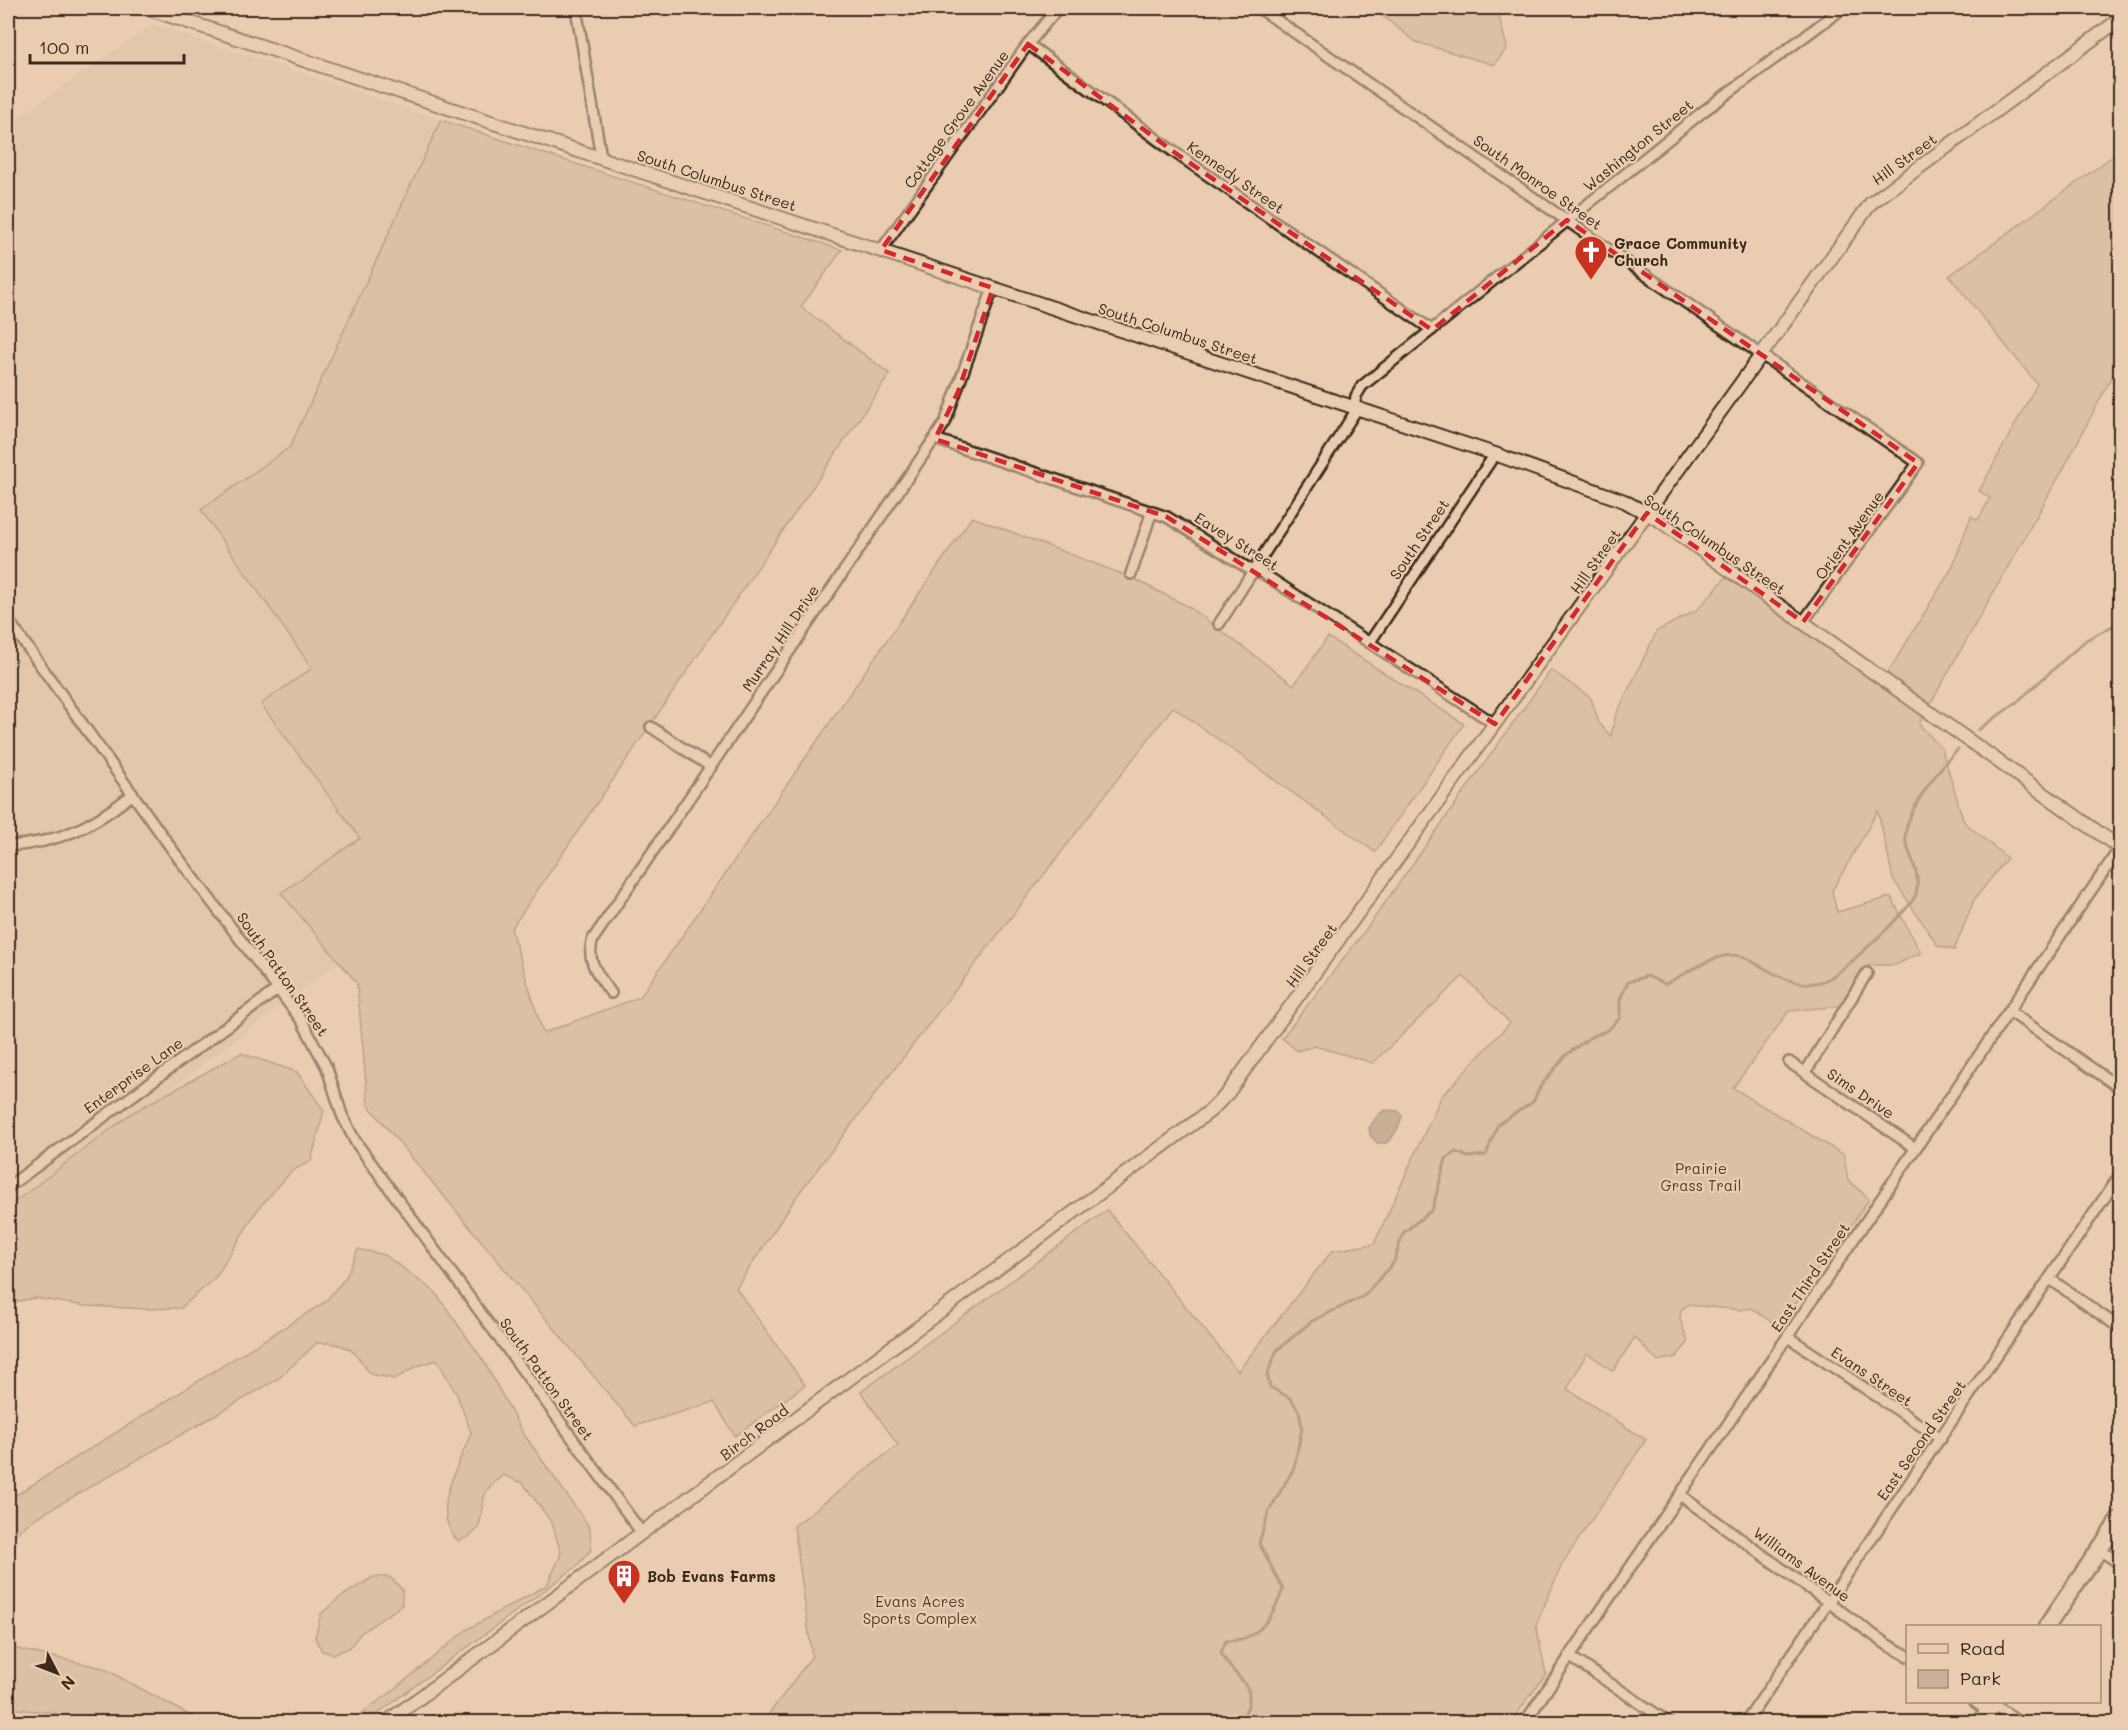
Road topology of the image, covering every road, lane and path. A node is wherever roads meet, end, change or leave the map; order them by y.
1 (146, 8) edge
2 (576, 8) edge
3 (1058, 8) edge
4 (1259, 8) edge
5 (1843, 8) edge
6 (2121, 19) edge
7 (1028, 44) junction
8 (601, 157) junction
9 (1567, 220) junction
10 (881, 250) junction
11 (993, 288) junction
12 (1432, 330) junction
13 (1761, 355) junction
14 (1356, 409) junction
15 (935, 439) junction
16 (1495, 454) junction
17 (1918, 463) joint
18 (1152, 511) junction
19 (1647, 513) junction
20 (1251, 570) junction
21 (1131, 574) dead end
22 (8, 620) edge
23 (1803, 622) junction
24 (1219, 624) dead end
25 (1370, 642) junction
26 (1495, 724) junction
27 (651, 727) dead end
28 (711, 767) junction
29 (133, 794) junction
30 (8, 846) edge
31 (2121, 848) edge
32 (1867, 974) dead end
33 (278, 989) junction
34 (611, 993) dead end
35 (2009, 1011) junction
36 (1789, 1062) dead end
37 (1805, 1073) junction
38 (2121, 1088) edge
39 (1916, 1148) junction
40 (1138, 1164) joint
41 (2121, 1175) edge
42 (8, 1187) edge
43 (2050, 1279) junction
44 (2121, 1328) edge
45 (1788, 1337) junction
46 (1941, 1439) junction
47 (1680, 1495) junction
48 (2121, 1519) edge
49 (641, 1532) junction
50 (2100, 1549) junction
51 (2121, 1564) edge
52 (1828, 1602) junction
53 (2048, 1625) edge
54 (1906, 1655) edge
55 (1569, 1656) junction
56 (1989, 1710) edge
57 (387, 1722) edge
58 (1525, 1722) edge
59 (1668, 1722) edge
60 (1746, 1722) edge
61 (2020, 1722) edge

1 - 8 street, South Columbus Street
2 - 8 street
3 - 7 street, Cottage Grove Avenue
4 - 9 street, South Monroe Street
5 - 9 street, Washington Street
6 - 13 street, Hill Street
7 - 10 street, Cottage Grove Avenue
7 - 12 street, Kennedy Street
8 - 10 street, South Columbus Street
9 - 12 street, Washington Street
9 - 13 street, South Monroe Street
10 - 11 street, South Columbus Street
11 - 14 street, South Columbus Street
11 - 15 street, Murray Hill Drive
12 - 14 street, Washington Street
13 - 17 street, South Monroe Street
13 - 19 street, Hill Street
14 - 16 street, South Columbus Street
14 - 20 street, Washington Street
15 - 18 street, Eavey Street
15 - 28 street, Murray Hill Drive
16 - 19 street, South Columbus Street
16 - 25 street, South Street
17 - 23 street, Orient Avenue
18 - 20 street, Eavey Street
18 - 21 street
19 - 23 street, South Columbus Street
19 - 26 street, Hill Street
20 - 24 street, Washington Street
20 - 25 street, Eavey Street
22 - 29 street, South Patton Street
23 - 31 street, South Columbus Street
25 - 26 street, Eavey Street
26 - 40 street, Hill Street
27 - 28 street
28 - 34 street, Murray Hill Drive
29 - 30 street
29 - 33 street, South Patton Street
31 - 35 street, East Third Street
32 - 37 street
33 - 42 street, Enterprise Lane
33 - 49 street, South Patton Street
35 - 38 street
35 - 39 street, East Third Street
36 - 37 street, Sims Drive
37 - 39 street, Sims Drive
39 - 45 street, East Third Street
40 - 49 street, Birch Road
41 - 43 street, East Second Street
43 - 44 street
43 - 46 street, East Second Street
45 - 46 street, Evans Street
45 - 47 street, East Third Street
46 - 52 street, East Second Street
47 - 52 street, Williams Avenue
47 - 55 street, East Third Street
48 - 50 main road
49 - 57 street, Birch Road
50 - 51 street
50 - 53 main road
52 - 54 street, Williams Avenue
52 - 60 street, East Second Street
55 - 58 street, East Third Street
55 - 59 street
56 - 61 street

